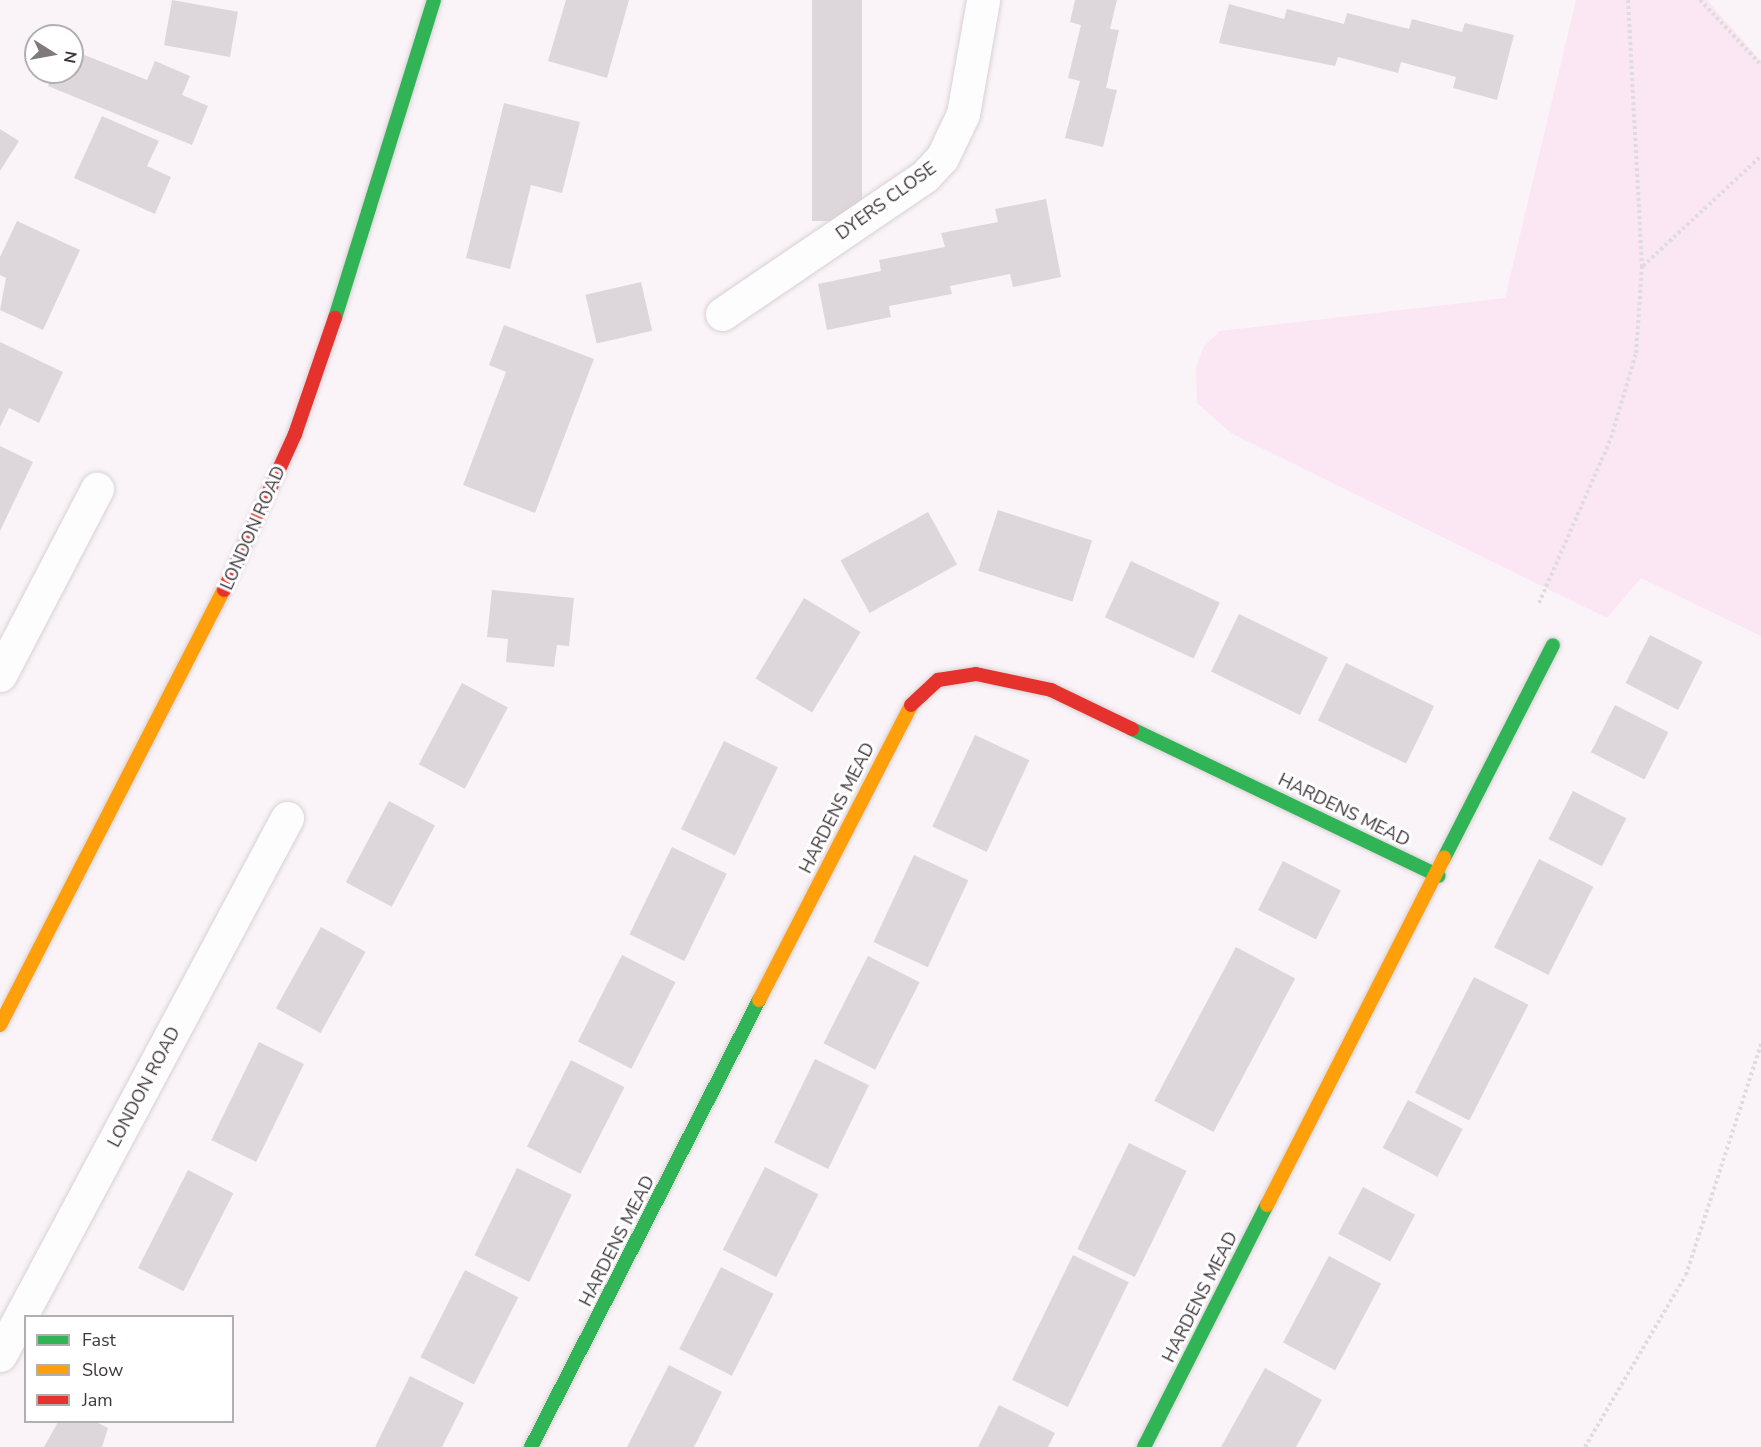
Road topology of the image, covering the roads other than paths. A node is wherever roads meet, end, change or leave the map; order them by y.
1 (434, 0) edge
2 (983, 0) edge
3 (722, 314) dead end
4 (97, 489) dead end
5 (1553, 645) road end
6 (0, 675) edge
7 (287, 818) dead end
8 (1438, 876) junction
9 (0, 1025) edge
10 (0, 1355) edge
11 (531, 1447) edge
12 (1144, 1447) edge

1 - 9 street, LONDON ROAD
2 - 3 street, DYERS CLOSE
4 - 6 street
5 - 8 street, HARDENS MEAD
7 - 10 street, LONDON ROAD
8 - 11 street, HARDENS MEAD
8 - 12 street, HARDENS MEAD

